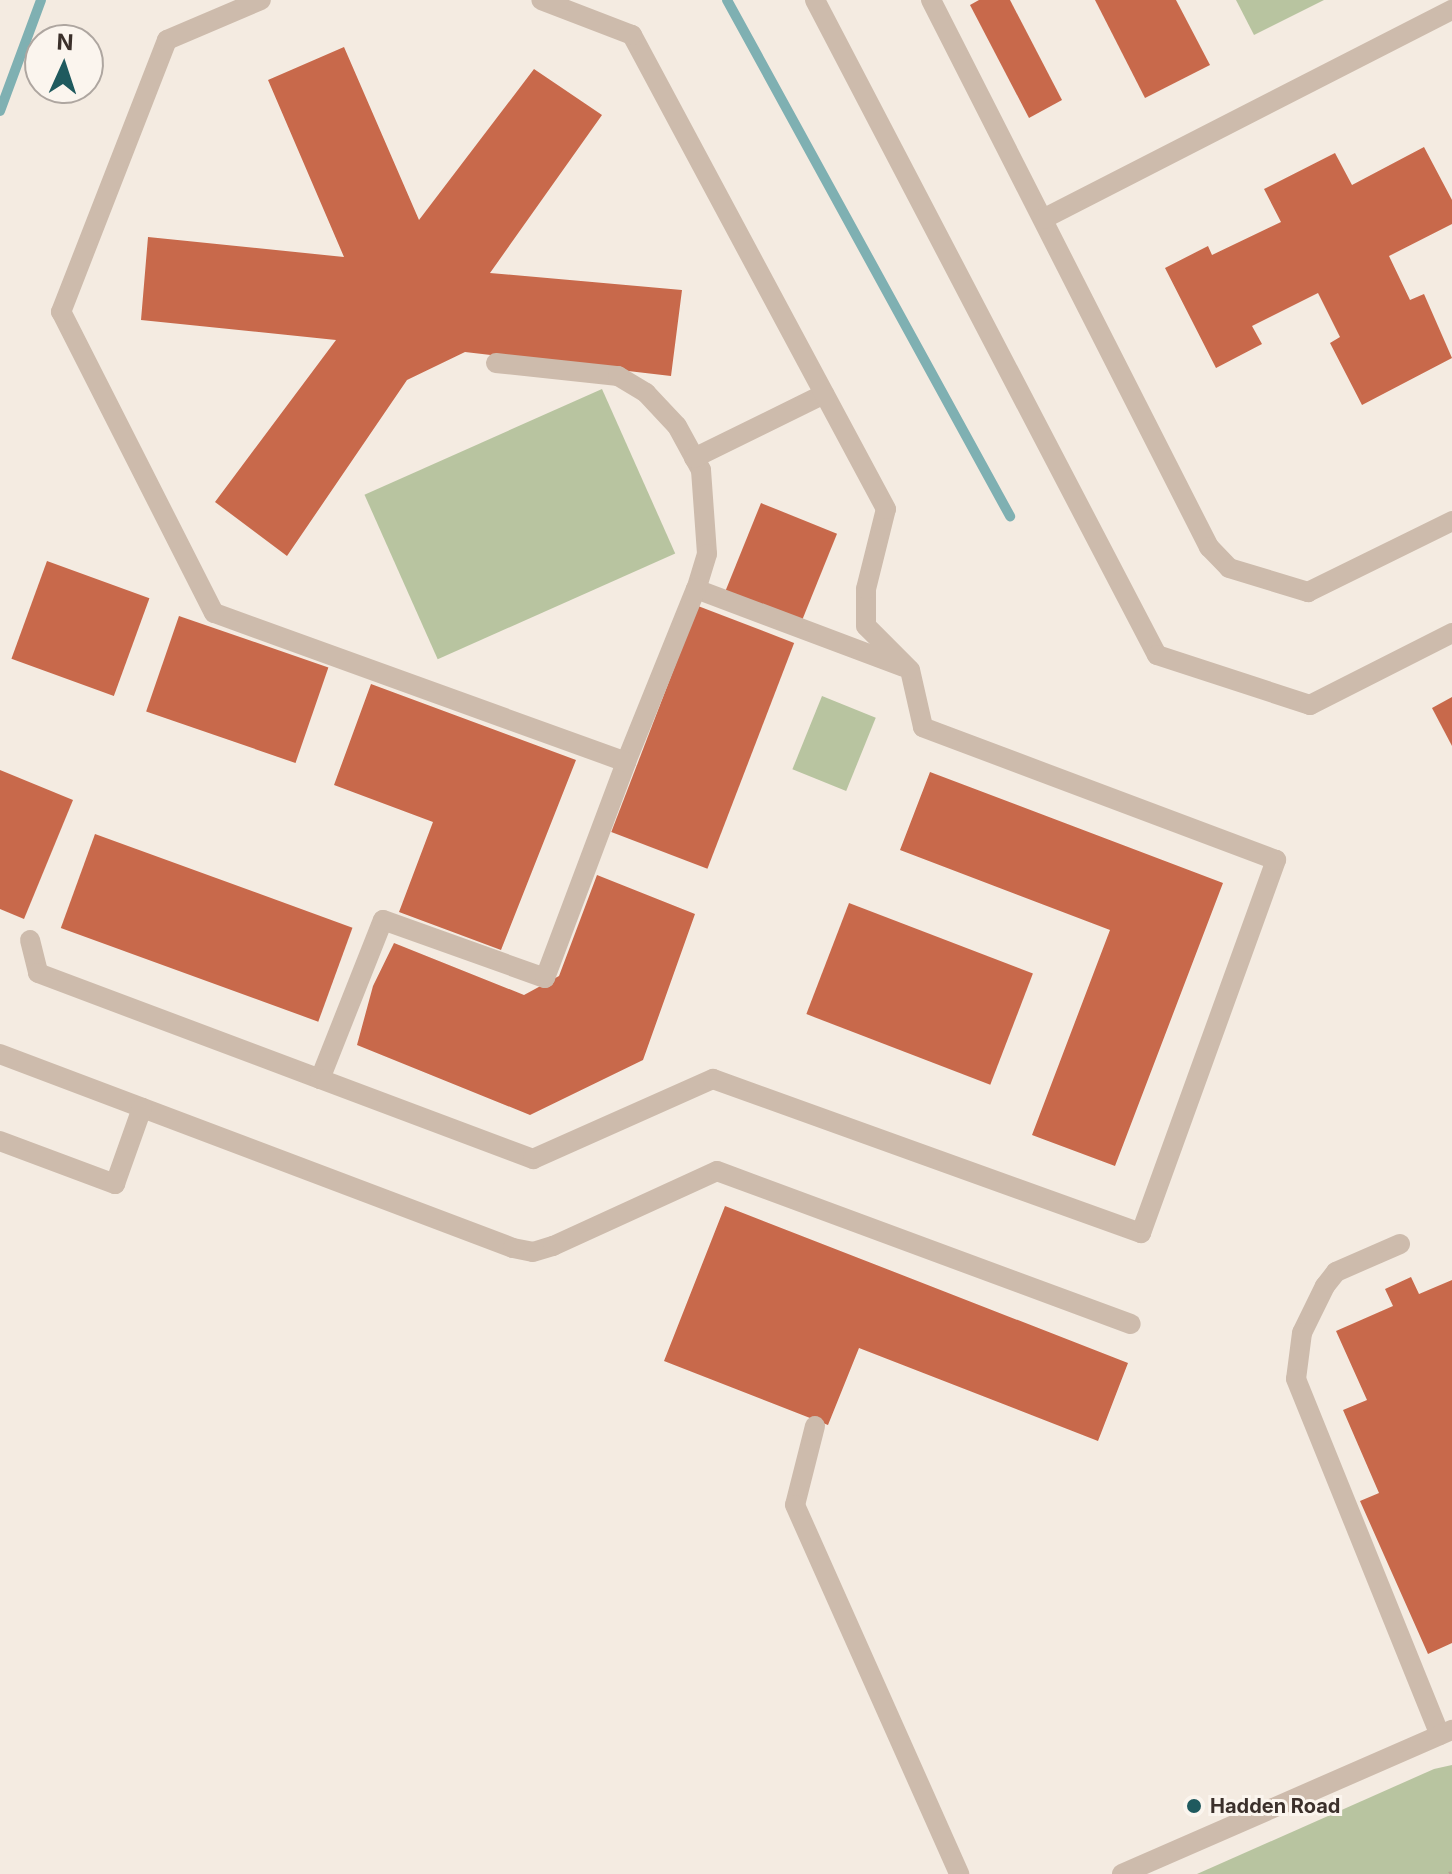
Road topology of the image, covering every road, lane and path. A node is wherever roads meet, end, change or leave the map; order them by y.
1 (261, 0) edge
2 (541, 0) edge
3 (815, 0) edge
4 (931, 0) edge
5 (1452, 10) edge
6 (1043, 219) junction
7 (496, 363) dead end
8 (824, 394) junction
9 (694, 458) junction
10 (1452, 521) edge
11 (696, 589) junction
12 (1452, 633) edge
13 (910, 670) junction
14 (626, 762) junction
15 (30, 940) dead end
16 (0, 1054) edge
17 (320, 1079) junction
18 (142, 1108) junction
19 (0, 1141) edge
20 (1400, 1244) dead end
21 (1131, 1324) dead end
22 (815, 1426) dead end
23 (1446, 1732) edge
24 (959, 1874) edge
25 (1122, 1874) edge

1 - 14 street
2 - 8 street
3 - 12 street
4 - 6 street
5 - 6 street
6 - 10 street
7 - 9 street
8 - 9 street
8 - 13 street
9 - 11 street
11 - 13 street
11 - 14 street
13 - 17 street
14 - 17 street
15 - 17 street
16 - 18 street
18 - 19 street
18 - 21 street
20 - 23 street
22 - 24 street
23 - 25 street

